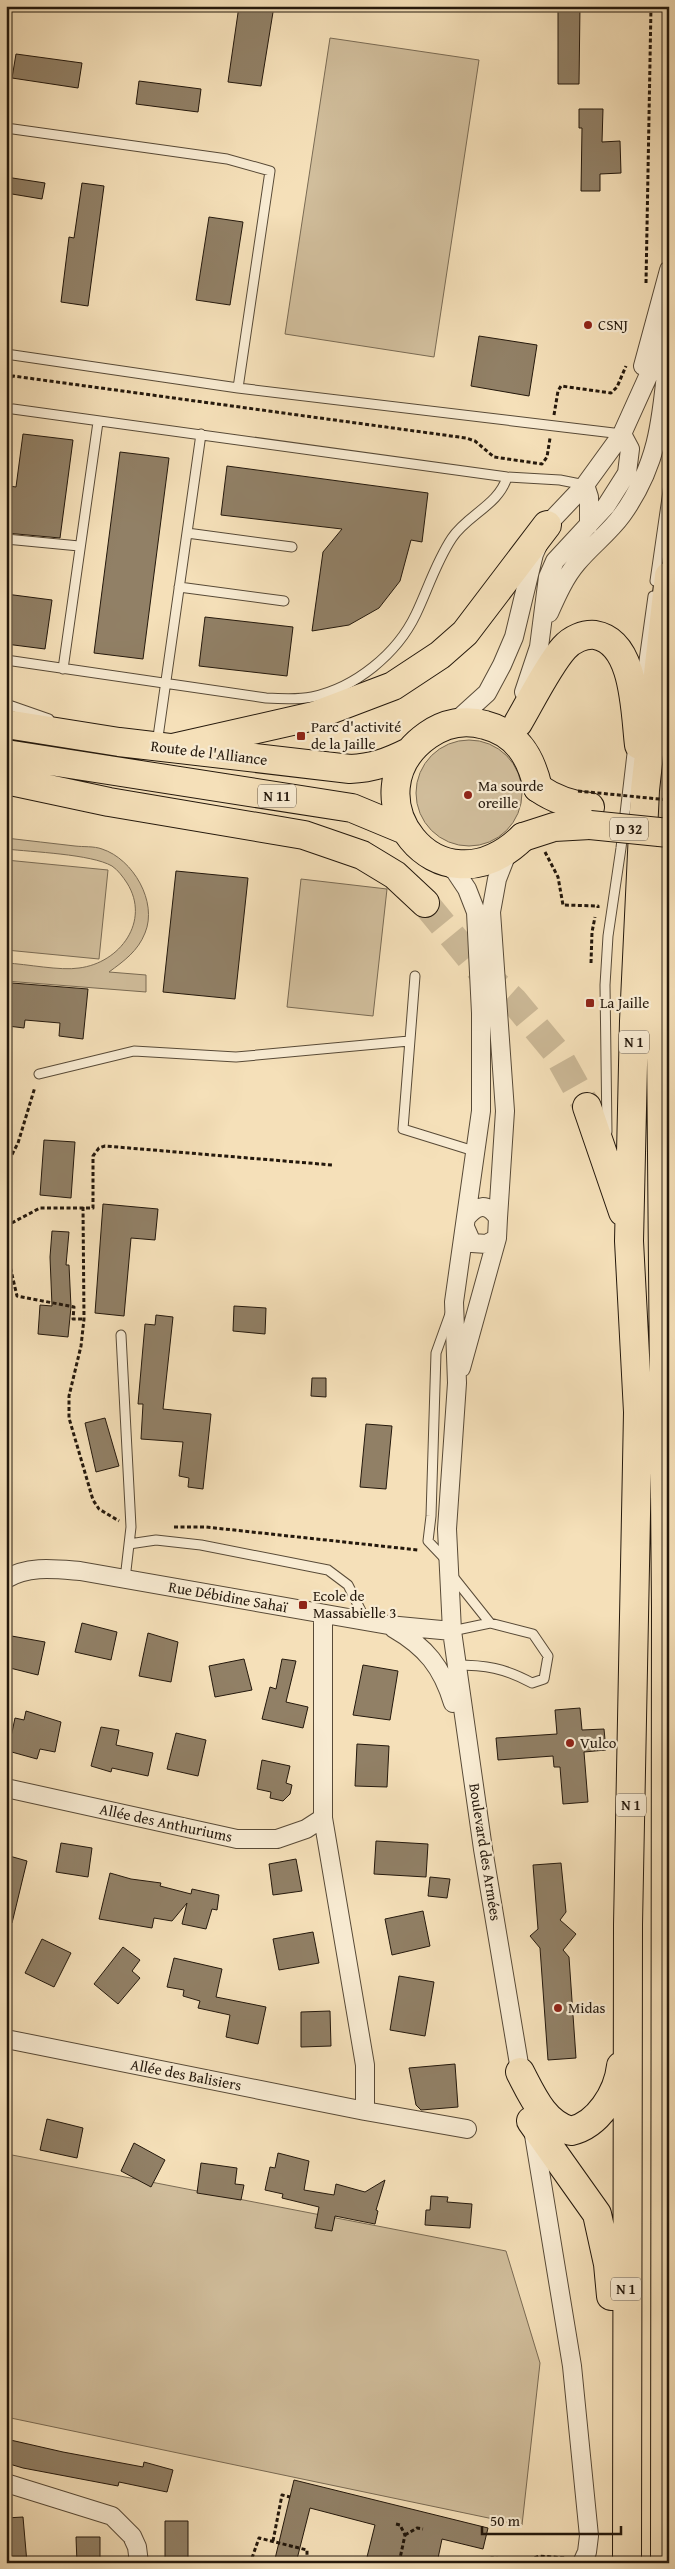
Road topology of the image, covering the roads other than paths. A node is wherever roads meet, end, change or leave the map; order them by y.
1 (6, 128) edge
2 (669, 270) edge
3 (669, 330) edge
4 (669, 344) edge
5 (6, 354) edge
6 (238, 388) junction
7 (12, 409) dead end
8 (630, 414) junction
9 (98, 422) junction
10 (201, 434) junction
11 (622, 434) junction
12 (507, 477) junction
13 (669, 484) edge
14 (585, 485) junction
15 (547, 525) junction
16 (589, 525) junction
17 (187, 533) junction
18 (6, 539) edge
19 (79, 546) junction
20 (292, 547) dead end
21 (669, 576) edge
22 (179, 587) junction
23 (284, 601) dead end
24 (544, 624) junction
25 (6, 660) edge
26 (63, 669) junction
27 (165, 683) junction
28 (6, 704) edge
29 (636, 721) junction
30 (455, 722) junction
31 (6, 724) edge
32 (517, 732) junction
33 (118, 742) junction
34 (165, 747) junction
35 (408, 752) junction
36 (6, 754) edge
37 (6, 780) edge
38 (657, 795) edge
39 (586, 808) junction
40 (669, 814) edge
41 (405, 830) junction
42 (669, 833) edge
43 (524, 845) junction
44 (669, 853) edge
45 (440, 860) junction
46 (425, 903) tunnel mouth
47 (415, 976) dead end
48 (409, 1040) junction
49 (39, 1074) road end
50 (587, 1106) tunnel mouth
51 (474, 1151) junction
52 (607, 1166) junction
53 (498, 1218) junction
54 (465, 1222) junction
55 (621, 1230) junction
56 (497, 1238) junction
57 (454, 1302) junction
58 (121, 1335) dead end
59 (457, 1383) junction
60 (129, 1544) junction
61 (450, 1568) junction
62 (6, 1579) edge
63 (125, 1579) junction
64 (667, 1603) edge
65 (323, 1614) junction
66 (366, 1621) junction
67 (490, 1623) junction
68 (388, 1625) junction
69 (452, 1631) junction
70 (455, 1664) junction
71 (470, 1757) junction
72 (6, 1788) edge
73 (324, 1818) junction
74 (628, 2015) junction
75 (6, 2039) edge
76 (520, 2072) junction
77 (365, 2112) junction
78 (531, 2121) junction
79 (467, 2129) dead end
80 (627, 2474) junction
81 (6, 2483) edge
82 (578, 2560) edge
83 (139, 2563) edge
84 (627, 2563) edge
85 (665, 2563) edge

1 - 6 lane
2 - 8 street
3 - 8 street
4 - 24 street
5 - 6 lane
6 - 11 lane
7 - 9 lane
8 - 11 street
9 - 10 lane
9 - 19 lane
10 - 12 lane
10 - 17 lane
11 - 14 street
11 - 16 street
12 - 14 lane
12 - 27 lane
13 - 29 lane
14 - 15 street
14 - 16 street
15 - 30 street
15 - 34 main road
16 - 24 street
17 - 20 lane
17 - 22 lane
18 - 19 lane
19 - 26 lane
21 - 38 main road, N 1
22 - 23 lane
22 - 27 lane
24 - 32 street
25 - 26 lane
26 - 27 lane
27 - 34 lane
28 - 33 lane
29 - 32 main road
29 - 38 main road
29 - 52 lane
30 - 32 main road
30 - 35 main road, Route de l'Alliance
31 - 33 main road, Route de l'Alliance / N 11
32 - 39 main road, D 32
33 - 34 main road, Route de l'Alliance / N 11
34 - 35 main road, Route de l'Alliance / N 11
35 - 41 main road
36 - 41 main road, Route de l'Alliance / N 11
37 - 46 main road
38 - 55 main road, N 1
39 - 40 main road, D 32
39 - 42 main road, D 32, bridge
39 - 43 main road, D 32
41 - 45 main road
43 - 45 main road
43 - 53 street
44 - 64 main road, N 1
45 - 51 street
47 - 48 lane
48 - 49 lane
48 - 51 lane
50 - 52 main road
51 - 54 street
52 - 55 main road
53 - 54 street
53 - 56 street
54 - 56 street
54 - 57 street
55 - 74 main road, N 1
56 - 59 street
57 - 59 street
57 - 61 lane
58 - 60 lane
59 - 61 street, Boulevard des Armées
60 - 63 lane
60 - 66 lane
61 - 67 lane
61 - 69 street, Boulevard des Armées
62 - 63 street, Rue Débidine Sahaï
63 - 65 street, Rue Débidine Sahaï
64 - 85 main road, N 1
65 - 66 street, Rue Débidine Sahaï
65 - 73 street
66 - 68 street, Rue Débidine Sahaï
67 - 69 lane
67 - 70 lane
68 - 69 street, Rue Débidine Sahaï
68 - 71 street
69 - 70 street, Boulevard des Armées
70 - 71 street, Boulevard des Armées
71 - 76 street, Boulevard des Armées
72 - 73 street, Allée des Anthuriums
73 - 77 street
74 - 76 main road
74 - 80 main road, N 1
75 - 77 street, Allée des Balisiers
76 - 78 street, Boulevard des Armées
77 - 79 street, Allée des Balisiers
78 - 80 main road
78 - 82 street, Boulevard des Armées
80 - 84 main road, N 1
81 - 83 street

